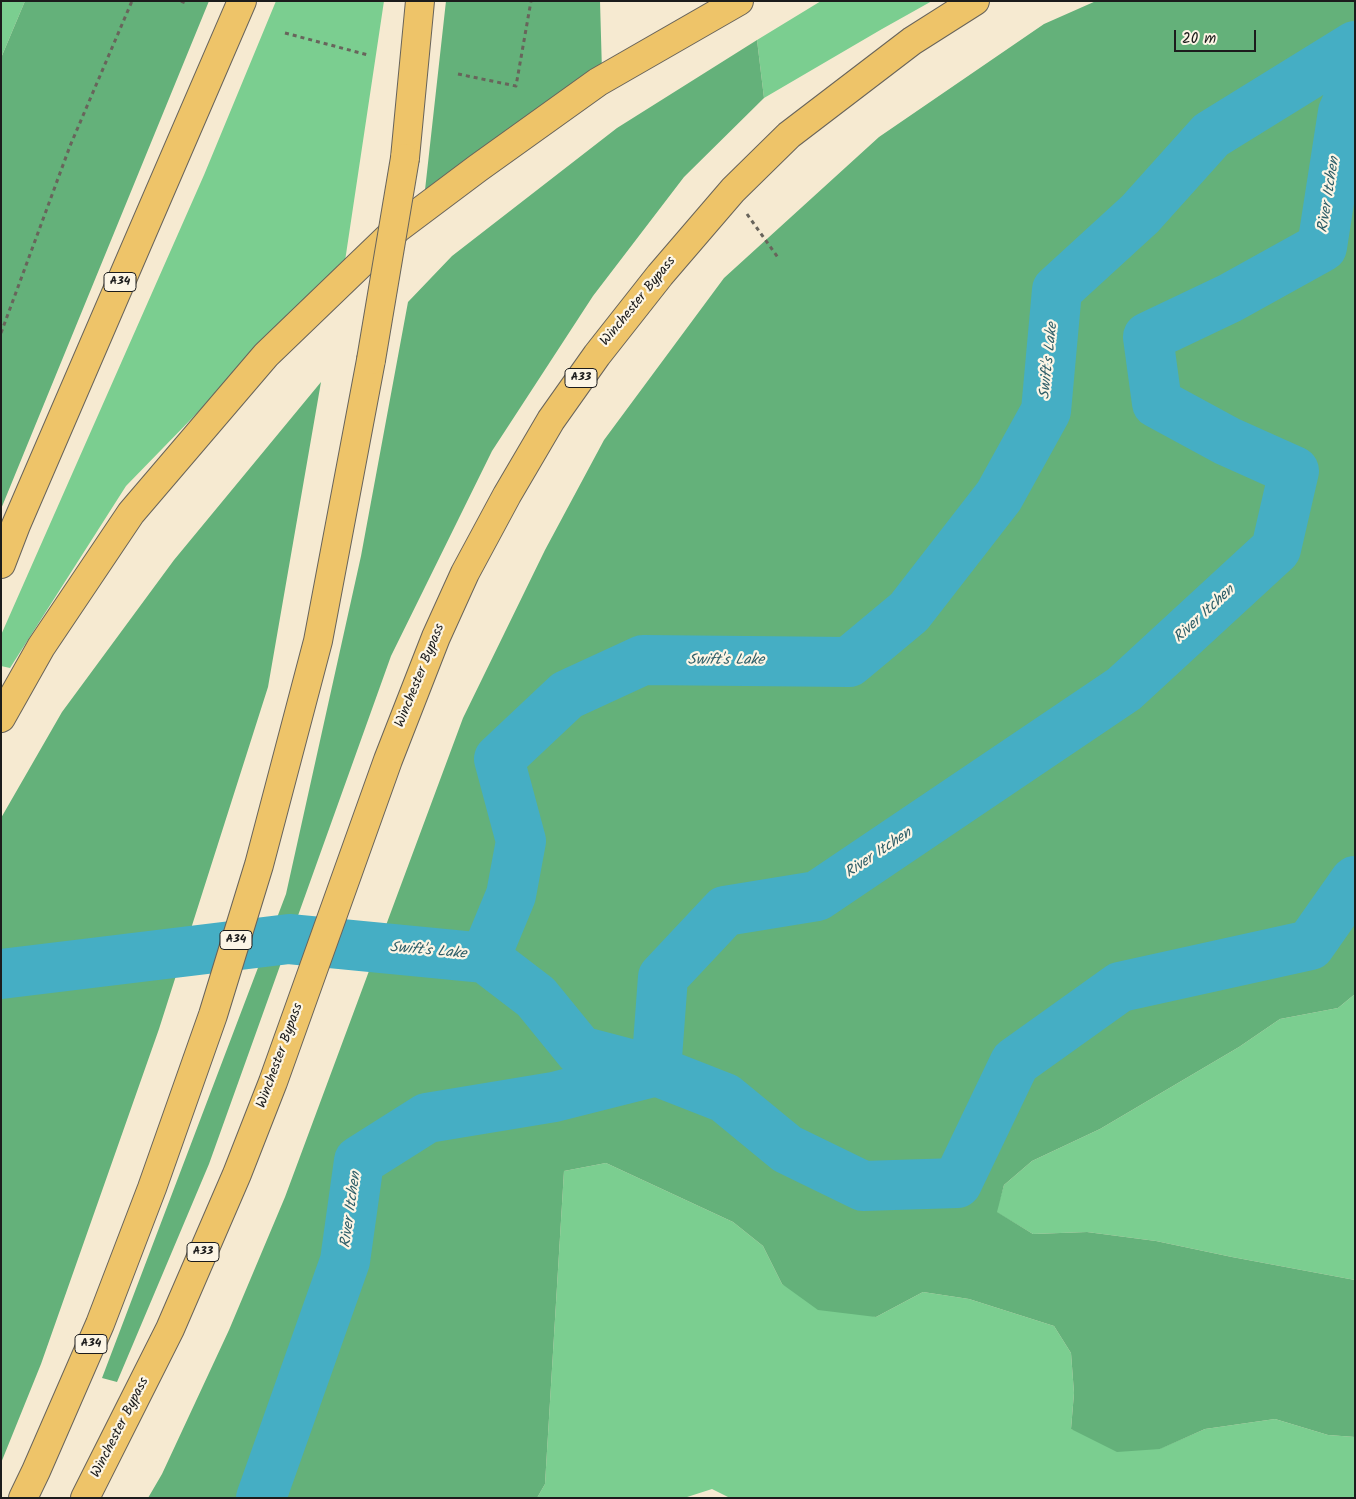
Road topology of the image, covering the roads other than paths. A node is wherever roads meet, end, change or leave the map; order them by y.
1 (242, 1) edge
2 (420, 1) edge
3 (739, 1) edge
4 (975, 1) edge
5 (1, 564) edge
6 (1, 718) edge
7 (23, 1498) edge
8 (85, 1498) edge

1 - 5 main road, A34
2 - 7 main road, A34, bridge
3 - 6 main road
4 - 8 main road, Winchester Bypass / A33

